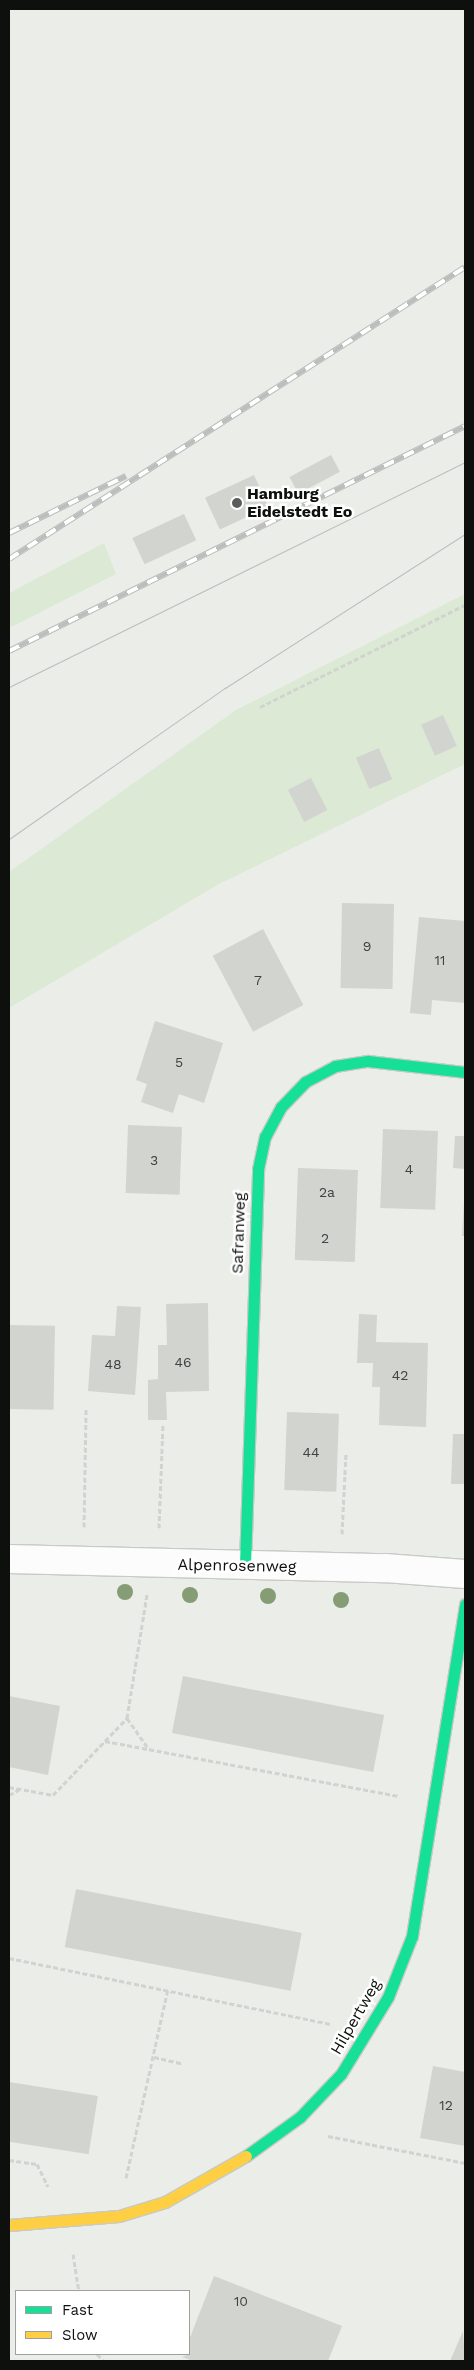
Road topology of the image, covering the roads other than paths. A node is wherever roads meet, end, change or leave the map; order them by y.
1 (465, 1072) edge
2 (9, 1559) edge
3 (245, 1565) junction
4 (465, 1574) edge
5 (465, 1604) edge
6 (9, 2225) edge

1 - 3 street, Safranweg
2 - 3 street, Alpenrosenweg
3 - 4 street, Alpenrosenweg
5 - 6 street, Hilpertweg

